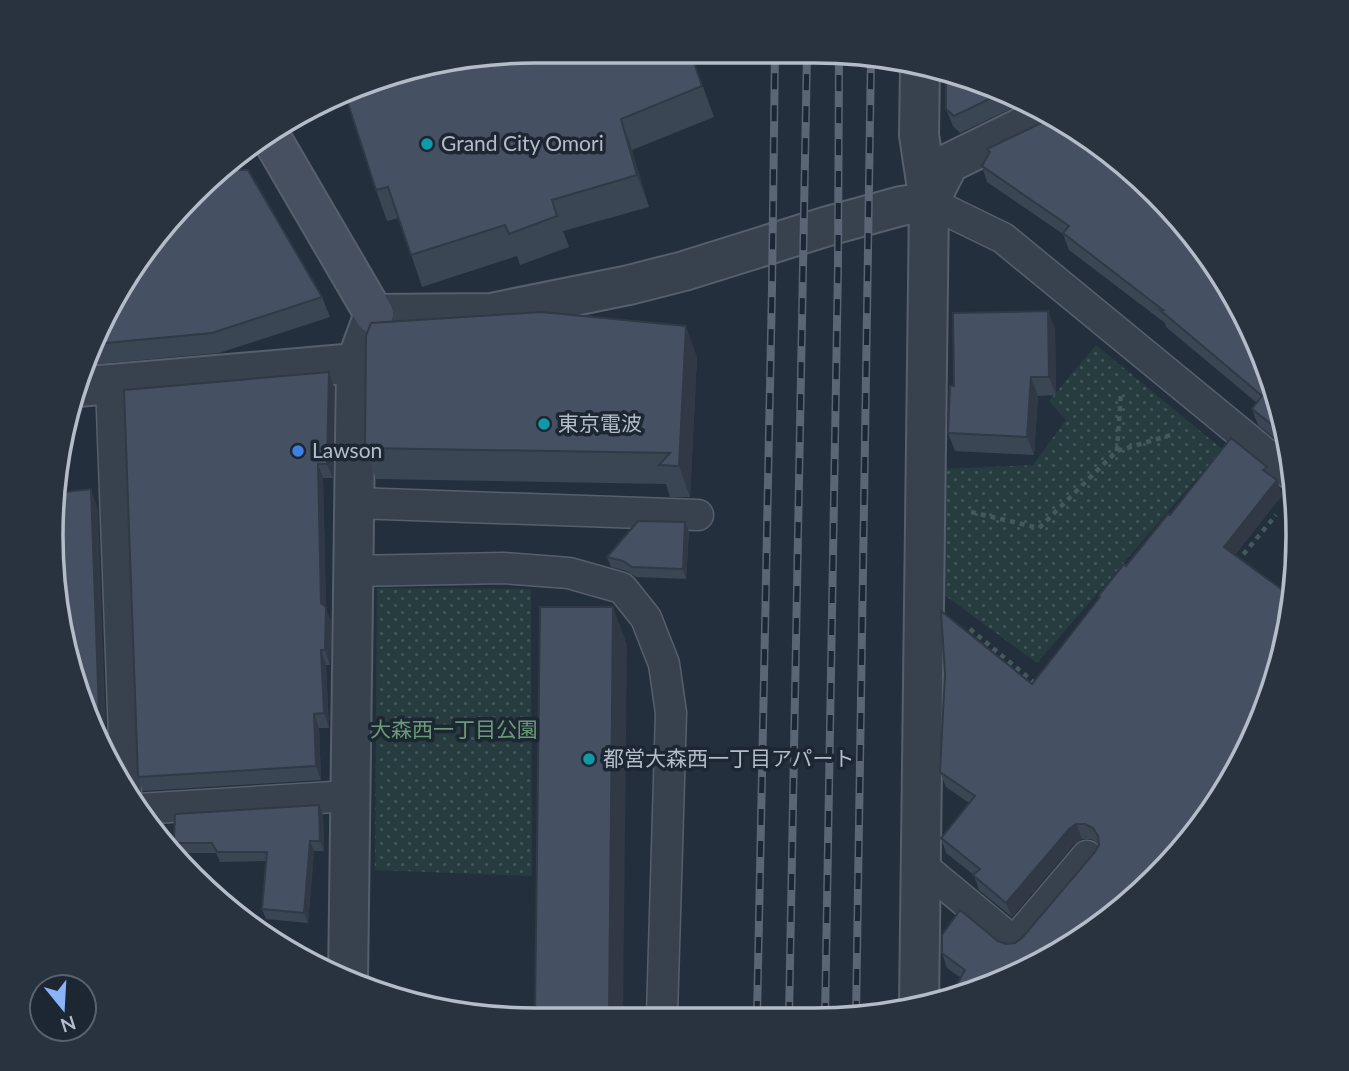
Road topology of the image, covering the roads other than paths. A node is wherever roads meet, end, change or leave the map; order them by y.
1 (920, 75) edge
2 (1037, 120) edge
3 (274, 142) edge
4 (929, 202) junction
5 (374, 314) junction
6 (356, 363) junction
7 (94, 386) edge
8 (1281, 466) edge
9 (355, 503) junction
10 (698, 515) dead end
11 (353, 571) junction
12 (123, 766) edge
13 (350, 796) junction
14 (150, 808) edge
15 (1087, 856) dead end
16 (921, 865) junction
17 (348, 969) edge
18 (919, 996) edge
19 (662, 1008) edge

1 - 4 street
2 - 4 street
3 - 5 street
4 - 5 street
4 - 8 lane
4 - 16 street
5 - 6 street
6 - 7 street
6 - 9 street
7 - 12 lane
9 - 10 lane
9 - 11 street
11 - 13 street
11 - 19 lane
13 - 14 lane
13 - 17 street
15 - 16 lane
16 - 18 street

